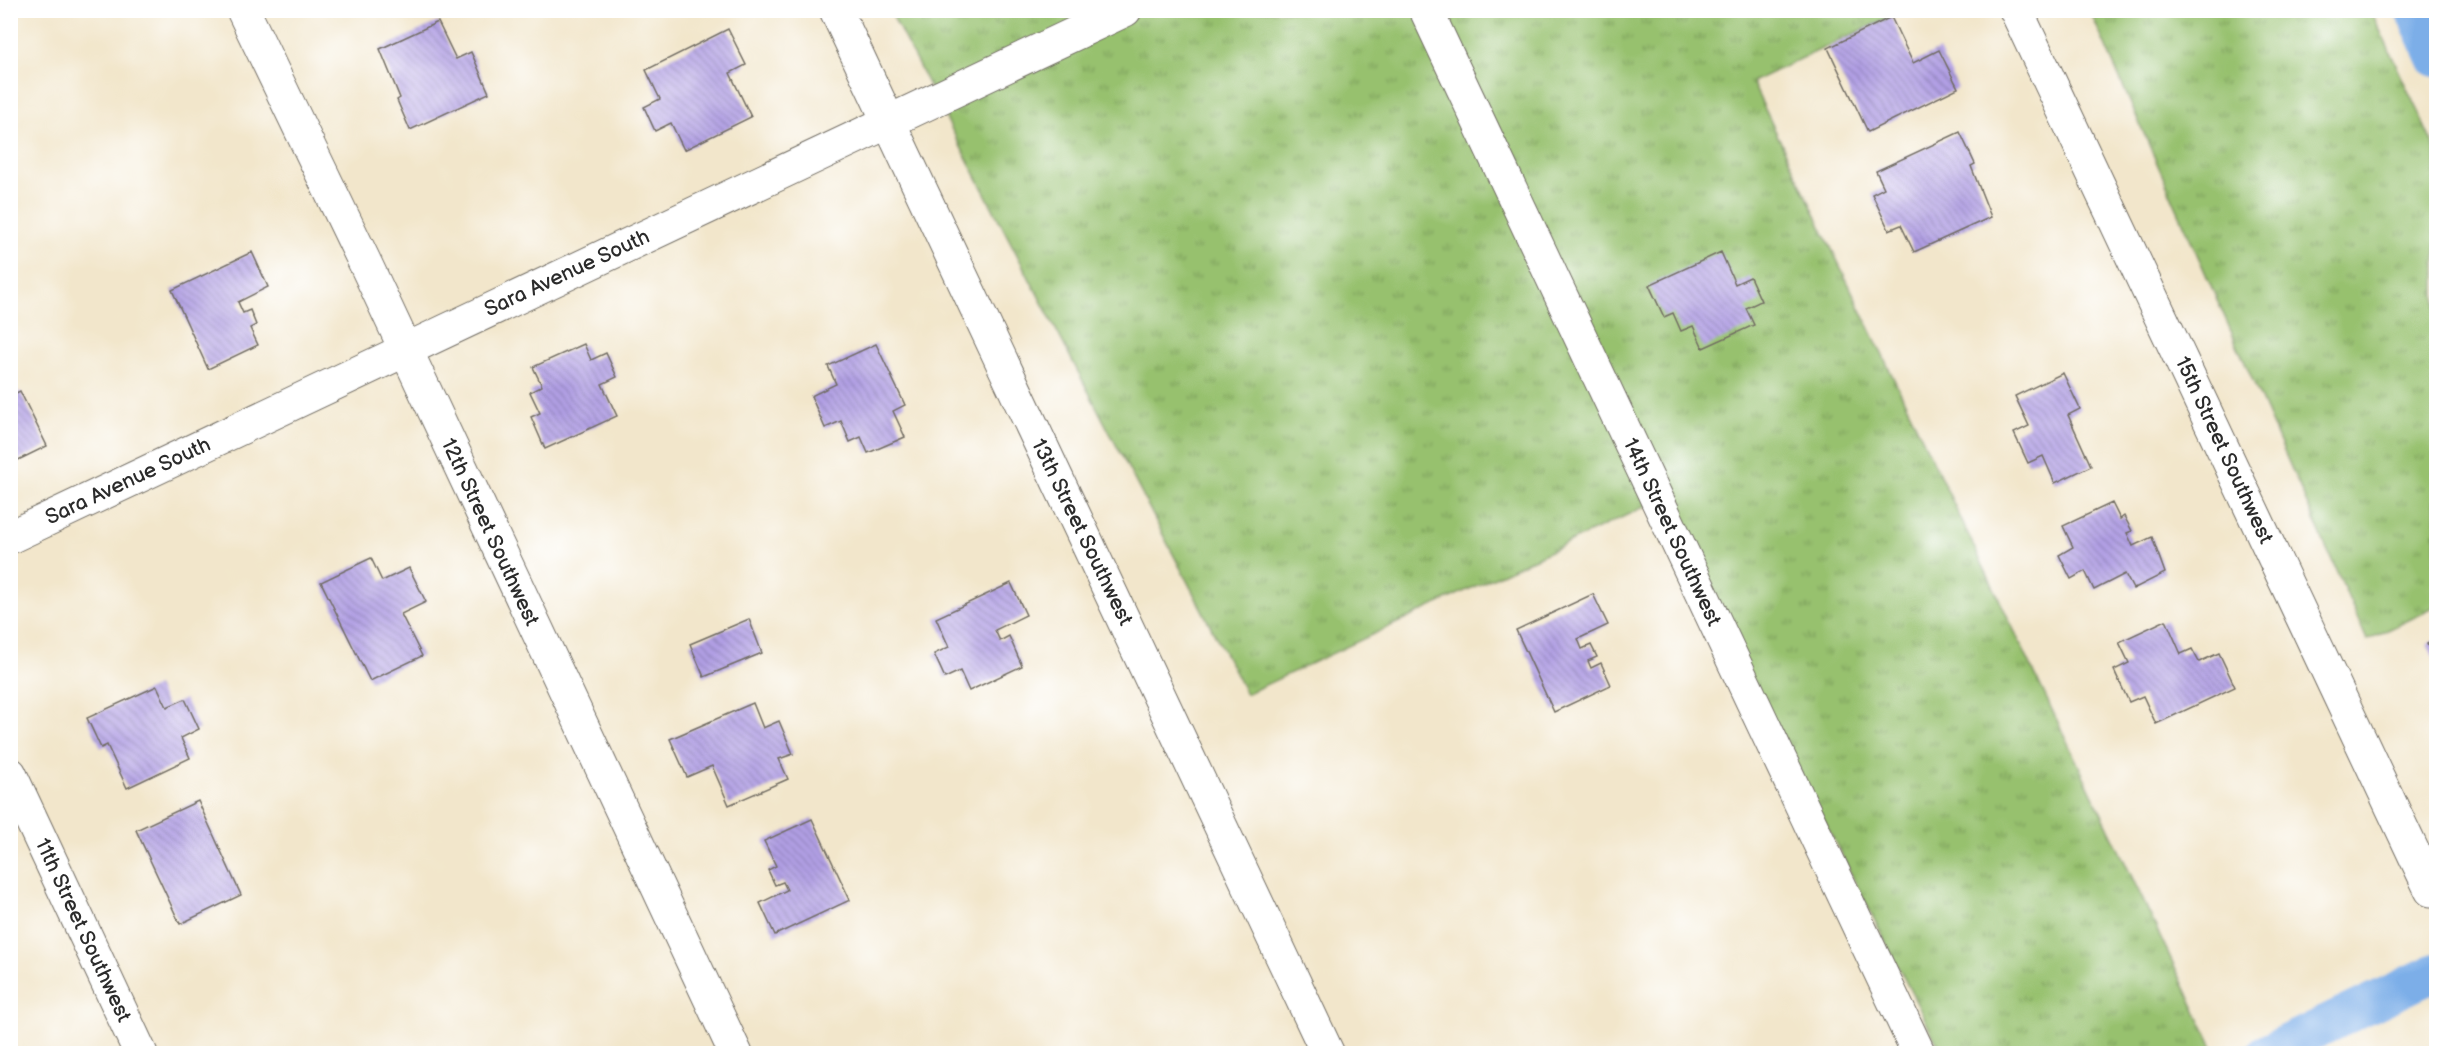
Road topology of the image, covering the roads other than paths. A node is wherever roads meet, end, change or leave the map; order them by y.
1 (243, 10) edge
2 (836, 10) edge
3 (1125, 10) edge
4 (1426, 10) edge
5 (2016, 10) edge
6 (888, 122) junction
7 (404, 350) junction
8 (10, 537) edge
9 (10, 774) edge
10 (2431, 890) dead end
11 (141, 1053) edge
12 (736, 1053) edge
13 (1328, 1053) edge
14 (1919, 1053) edge

1 - 7 street, 12th Street Southwest
2 - 6 street, 13th Street Southwest
3 - 6 street, Sara Avenue South
4 - 14 street, 14th Street Southwest
5 - 10 street, 15th Street Southwest
6 - 7 street, Sara Avenue South
6 - 13 street, 13th Street Southwest
7 - 8 street, Sara Avenue South
7 - 12 street, 12th Street Southwest
9 - 11 street, 11th Street Southwest

